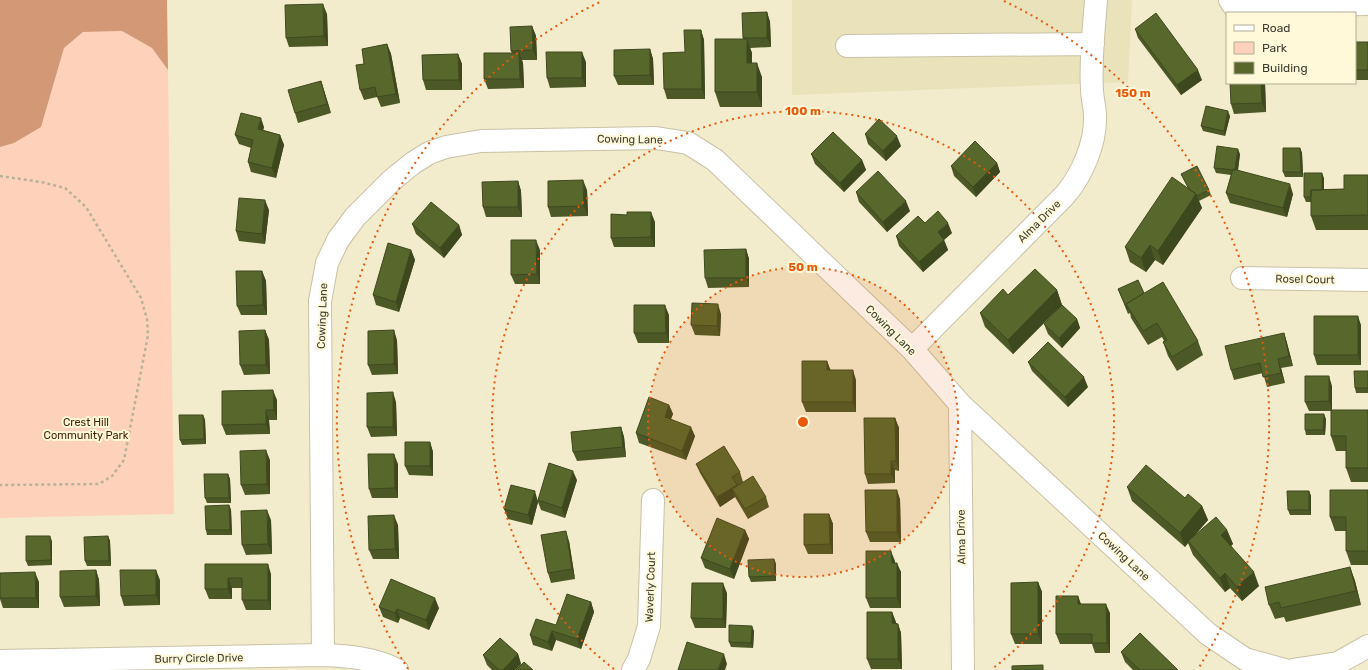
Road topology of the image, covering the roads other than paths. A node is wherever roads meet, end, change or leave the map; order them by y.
1 (1096, 0) edge
2 (1232, 3) edge
3 (1368, 4) edge
4 (1093, 44) junction
5 (847, 46) dead end
6 (1242, 278) dead end
7 (1368, 280) edge
8 (912, 349) junction
9 (960, 404) junction
10 (653, 500) dead end
11 (1368, 646) edge
12 (323, 655) junction
13 (0, 661) edge
14 (1245, 664) edge
15 (396, 670) edge
16 (633, 670) edge
17 (963, 670) edge
18 (1285, 670) edge
19 (1292, 670) edge

1 - 4 street, Alma Drive
2 - 3 street
4 - 5 street
4 - 8 street, Alma Drive
6 - 7 street, Rosel Court
8 - 9 street, Cowing Lane
8 - 12 street, Cowing Lane
9 - 14 street, Cowing Lane
9 - 17 street, Alma Drive
10 - 16 street, Waverly Court
11 - 19 street
12 - 13 street, Burry Circle Drive
12 - 15 street, Burry Circle Drive
14 - 18 street, Cowing Lane

